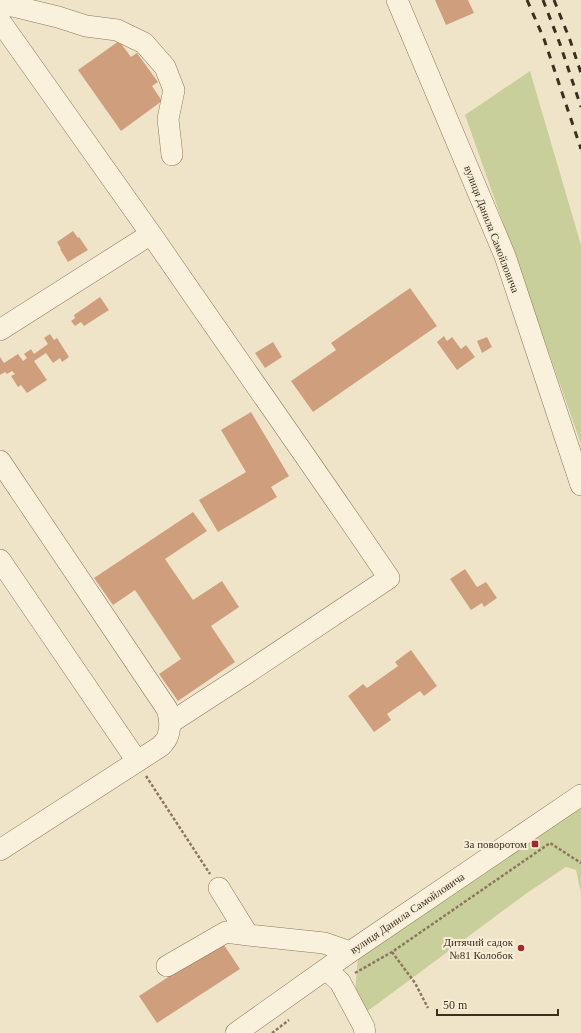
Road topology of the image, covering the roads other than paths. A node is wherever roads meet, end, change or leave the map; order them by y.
1 (398, 0) edge
2 (0, 4) edge
3 (0, 21) edge
4 (172, 155) dead end
5 (150, 234) junction
6 (0, 330) edge
7 (0, 461) edge
8 (581, 485) edge
9 (0, 560) edge
10 (170, 723) junction
11 (137, 761) junction
12 (581, 796) edge
13 (0, 850) edge
14 (219, 888) road end
15 (248, 935) junction
16 (350, 952) junction
17 (167, 966) dead end
18 (333, 975) junction
19 (259, 1026) edge
20 (236, 1033) edge
21 (365, 1033) edge

1 - 8 street, вулиця Данила Самойловича
2 - 4 street
3 - 5 street
5 - 6 street
5 - 10 street
7 - 10 street
9 - 11 street
10 - 11 street
11 - 13 street
12 - 16 street, вулиця Данила Самойловича
14 - 15 street
15 - 16 street
15 - 17 street
16 - 18 street, вулиця Данила Самойловича
18 - 19 street, вулиця Данила Самойловича
18 - 21 street
19 - 20 street, вулиця Данила Самойловича

